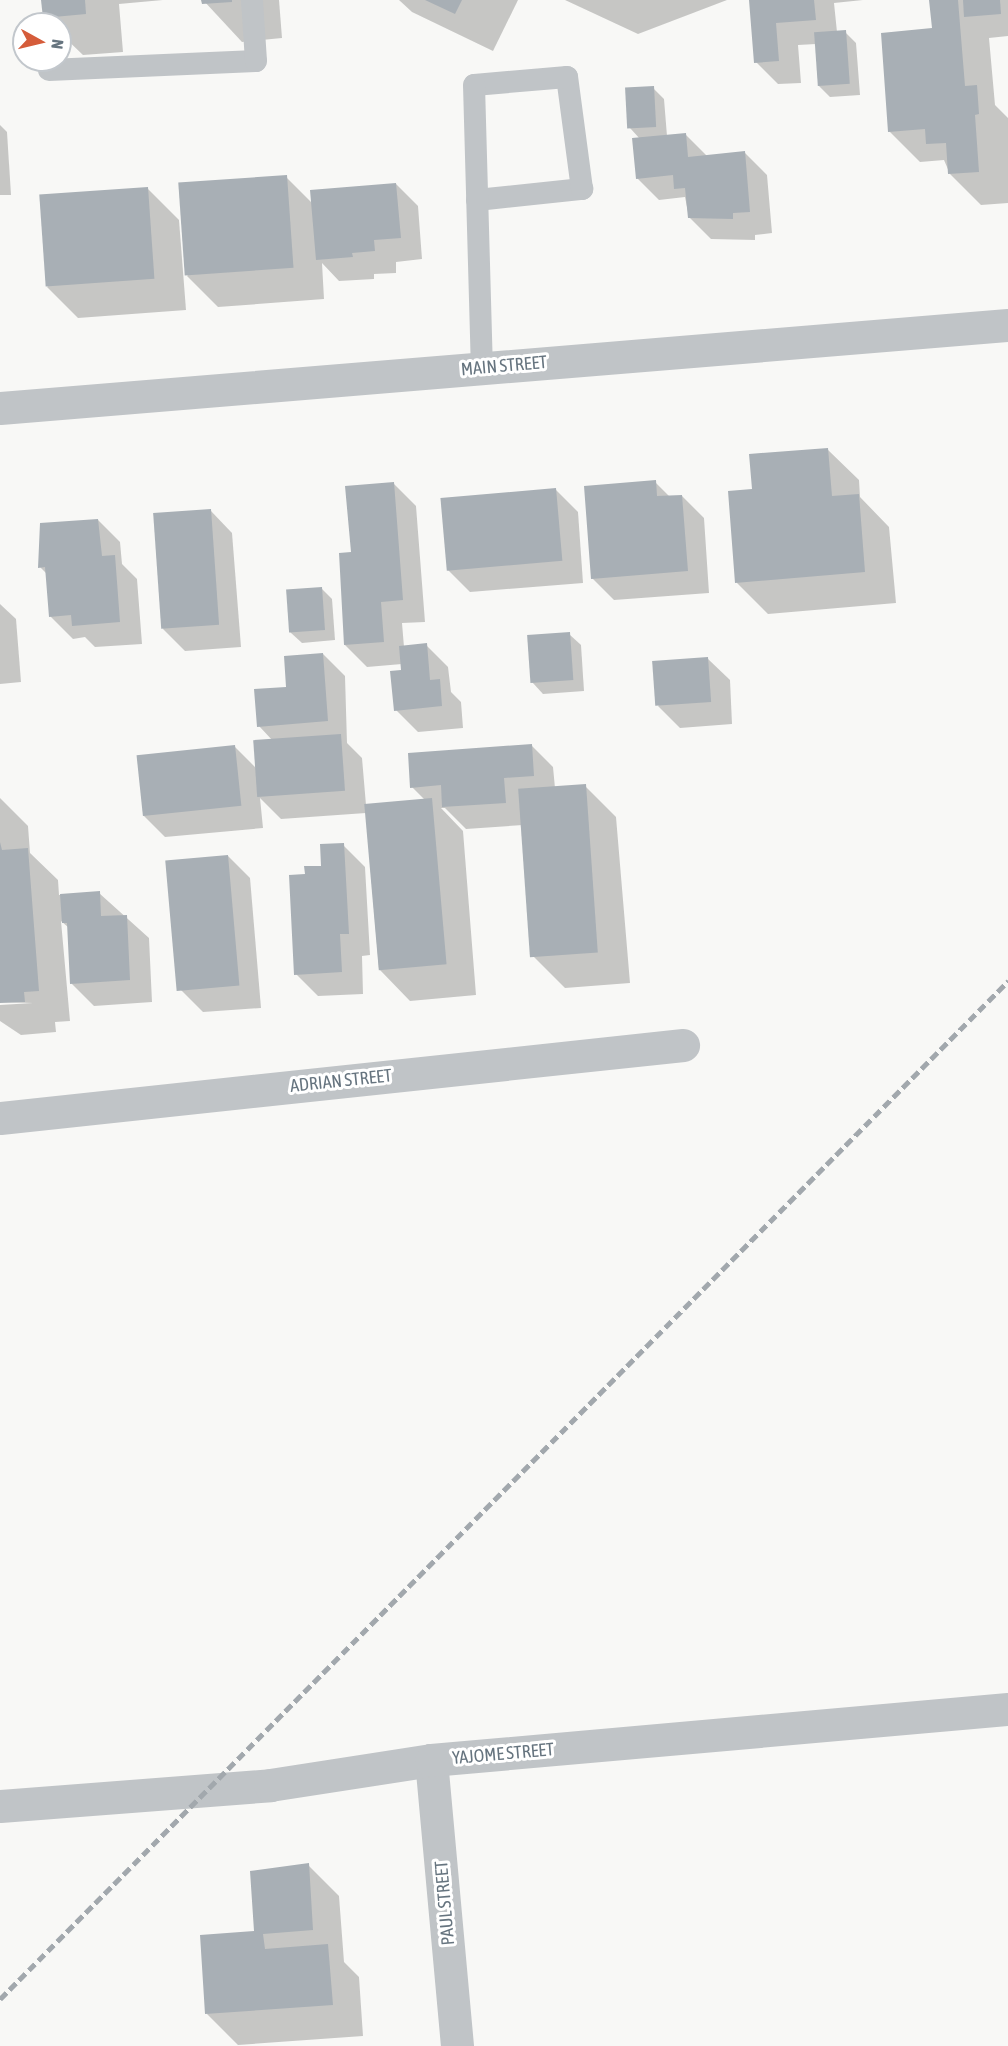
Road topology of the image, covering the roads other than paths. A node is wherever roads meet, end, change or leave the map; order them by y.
1 (252, 0) edge
2 (72, 69) edge
3 (477, 200) junction
4 (1008, 325) edge
5 (482, 367) junction
6 (0, 408) edge
7 (683, 1045) dead end
8 (0, 1118) edge
9 (1008, 1709) edge
10 (431, 1760) junction
11 (0, 1806) edge
12 (457, 2046) edge

1 - 2 lane
3 - 3 lane
3 - 5 lane
4 - 5 street, MAIN STREET
5 - 6 street, MAIN STREET
7 - 8 street, ADRIAN STREET
9 - 10 street, YAJOME STREET
10 - 11 street, YAJOME STREET
10 - 12 street, PAUL STREET

